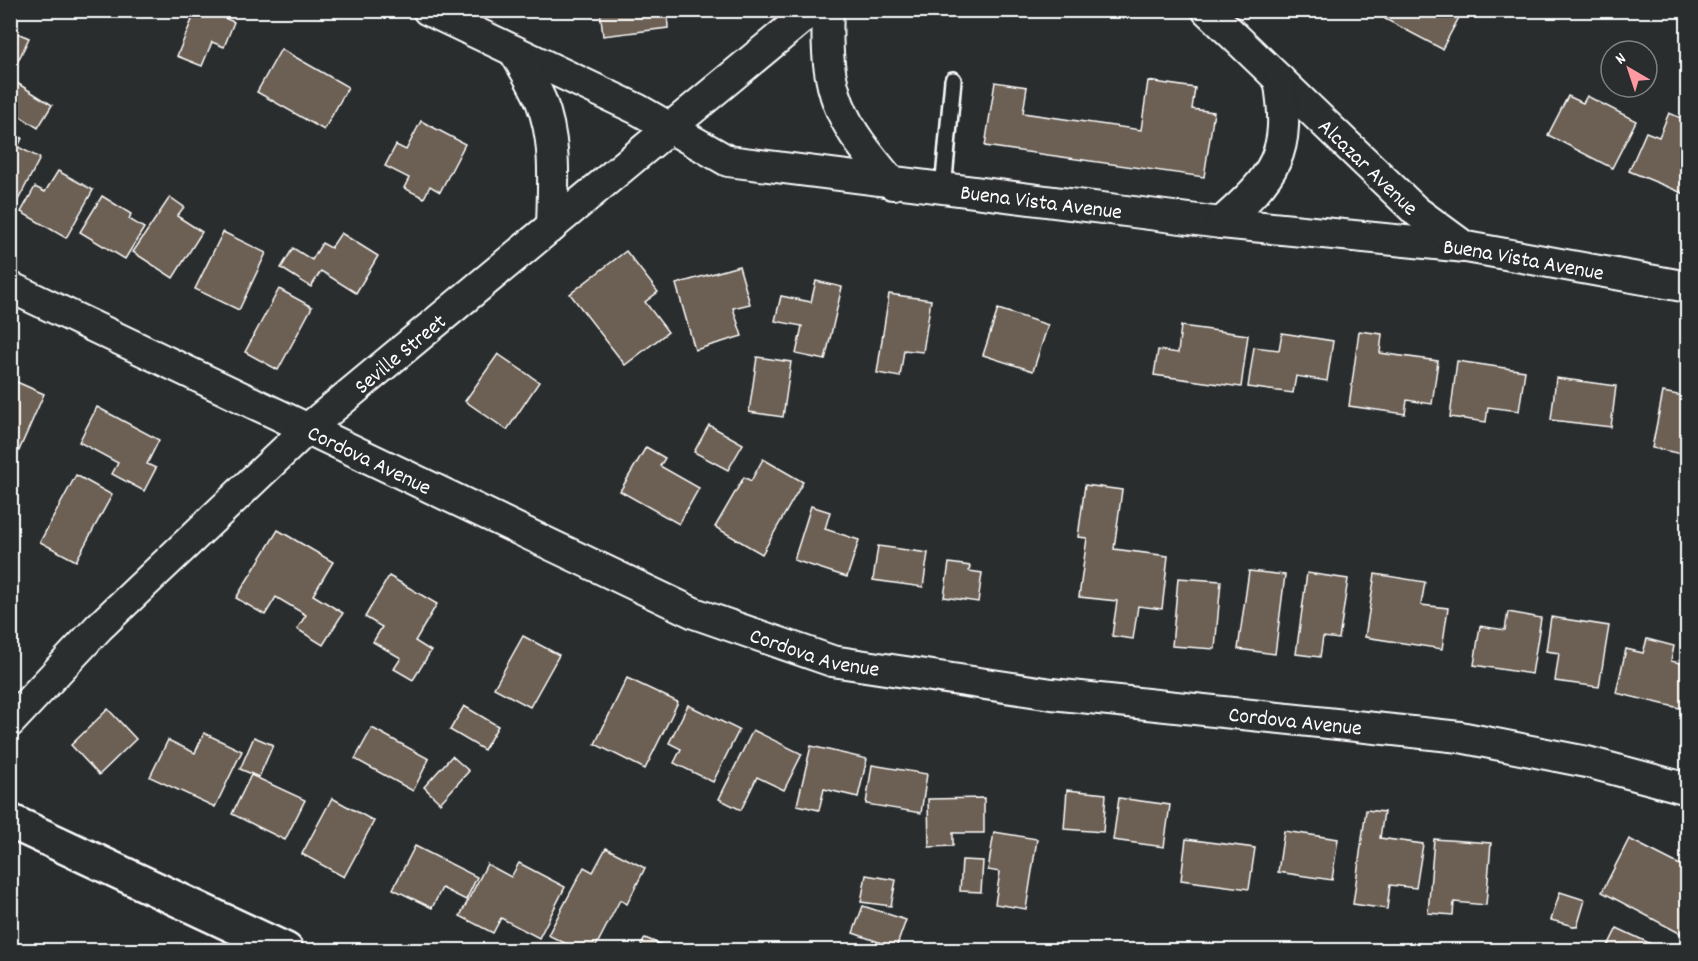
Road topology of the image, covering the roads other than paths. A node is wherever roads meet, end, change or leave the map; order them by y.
1 (428, 10) edge
2 (812, 10) edge
3 (828, 10) edge
4 (1207, 10) edge
5 (514, 51) junction
6 (1278, 79) junction
7 (952, 80) dead end
8 (672, 129) junction
9 (894, 184) junction
10 (943, 190) junction
11 (1221, 223) junction
12 (552, 227) junction
13 (1466, 247) junction
14 (10, 287) edge
15 (1688, 287) edge
16 (306, 430) junction
17 (10, 722) edge
18 (1688, 789) edge
19 (10, 821) edge
20 (286, 951) edge

1 - 5 street, Buena Vista Avenue
2 - 8 street, Seville Street
3 - 9 street
4 - 6 street, Alcazar Avenue
5 - 8 street, Buena Vista Avenue
5 - 12 street
6 - 11 street, Alcazar Avenue
6 - 13 street, Alcazar Avenue
7 - 10 lane
8 - 9 street, Buena Vista Avenue
8 - 12 street, Seville Street
9 - 10 street, Buena Vista Avenue
10 - 11 street, Buena Vista Avenue
11 - 13 street, Buena Vista Avenue
12 - 16 street, Seville Street
13 - 15 street, Buena Vista Avenue
14 - 16 street, Cordova Avenue
16 - 17 street, Seville Street
16 - 18 street, Cordova Avenue
19 - 20 street

